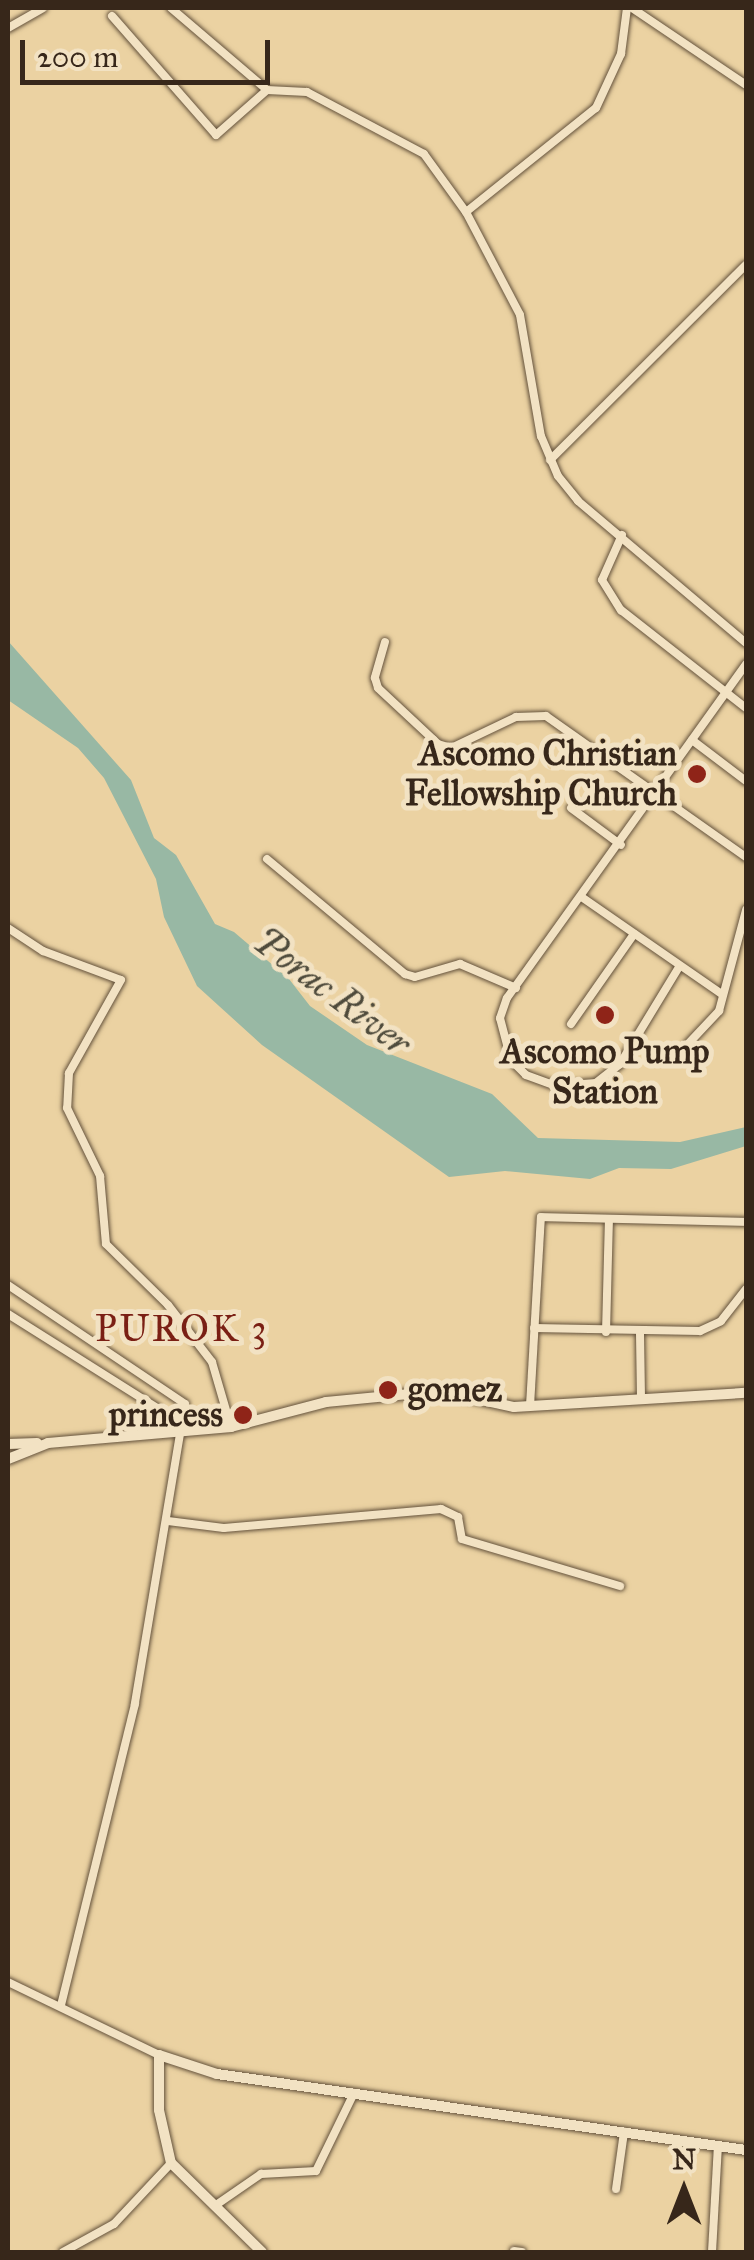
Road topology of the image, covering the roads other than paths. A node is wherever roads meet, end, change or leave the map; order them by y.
1 (43, 8) edge
2 (171, 8) edge
3 (629, 8) edge
4 (112, 16) dead end
5 (8, 28) edge
6 (746, 85) edge
7 (267, 90) junction
8 (466, 212) junction
9 (746, 264) edge
10 (550, 460) junction
11 (622, 535) junction
12 (385, 642) dead end
13 (746, 643) edge
14 (746, 664) edge
15 (724, 692) junction
16 (746, 708) edge
17 (692, 740) junction
18 (746, 781) edge
19 (658, 794) junction
20 (571, 808) dead end
21 (621, 845) junction
22 (746, 857) edge
23 (268, 860) dead end
24 (583, 898) junction
25 (746, 910) edge
26 (8, 928) edge
27 (634, 934) junction
28 (679, 966) junction
29 (516, 988) junction
30 (723, 996) junction
31 (571, 1024) dead end
32 (688, 1045) dead end
33 (609, 1220) junction
34 (746, 1222) edge
35 (8, 1285) edge
36 (746, 1290) edge
37 (8, 1314) edge
38 (534, 1328) junction
39 (606, 1332) junction
40 (640, 1334) junction
41 (746, 1393) edge
42 (640, 1399) junction
43 (530, 1406) junction
44 (231, 1426) junction
45 (184, 1430) junction
46 (160, 1433) junction
47 (48, 1443) junction
48 (8, 1444) edge
49 (8, 1459) edge
50 (168, 1521) junction
51 (620, 1586) dead end
52 (8, 1982) edge
53 (62, 2006) junction
54 (160, 2055) junction
55 (354, 2093) junction
56 (624, 2132) junction
57 (718, 2145) junction
58 (746, 2150) edge
59 (171, 2163) junction
60 (616, 2188) dead end
61 (216, 2204) junction
62 (63, 2252) edge
63 (262, 2252) edge
64 (712, 2252) edge

1 - 5 street
2 - 7 street
3 - 6 street
3 - 8 street
4 - 7 street
7 - 8 street
8 - 10 street
9 - 10 street
10 - 11 street
11 - 13 street
11 - 15 street
12 - 19 street
14 - 15 street
15 - 16 street
15 - 17 street
17 - 18 street
17 - 19 street
19 - 21 street
19 - 22 street
20 - 21 street
21 - 24 street
23 - 29 street
24 - 27 street
24 - 29 street
25 - 30 street
26 - 44 street
27 - 28 street
27 - 31 street
28 - 29 street
28 - 30 street
30 - 32 street
33 - 34 street
33 - 38 street
33 - 39 street
35 - 45 street
36 - 40 street
37 - 46 street
38 - 39 street
38 - 43 street
39 - 40 street
40 - 42 street
41 - 42 street
42 - 43 street
43 - 44 street
44 - 45 street
45 - 46 street
45 - 50 street
46 - 47 street
47 - 48 street
47 - 49 street
50 - 51 street
50 - 53 street
52 - 53 street
53 - 54 street
54 - 55 street
54 - 59 street
55 - 56 street
55 - 61 street
56 - 57 street
56 - 60 street
57 - 58 street
57 - 64 street
59 - 61 street
59 - 62 street
61 - 63 street

